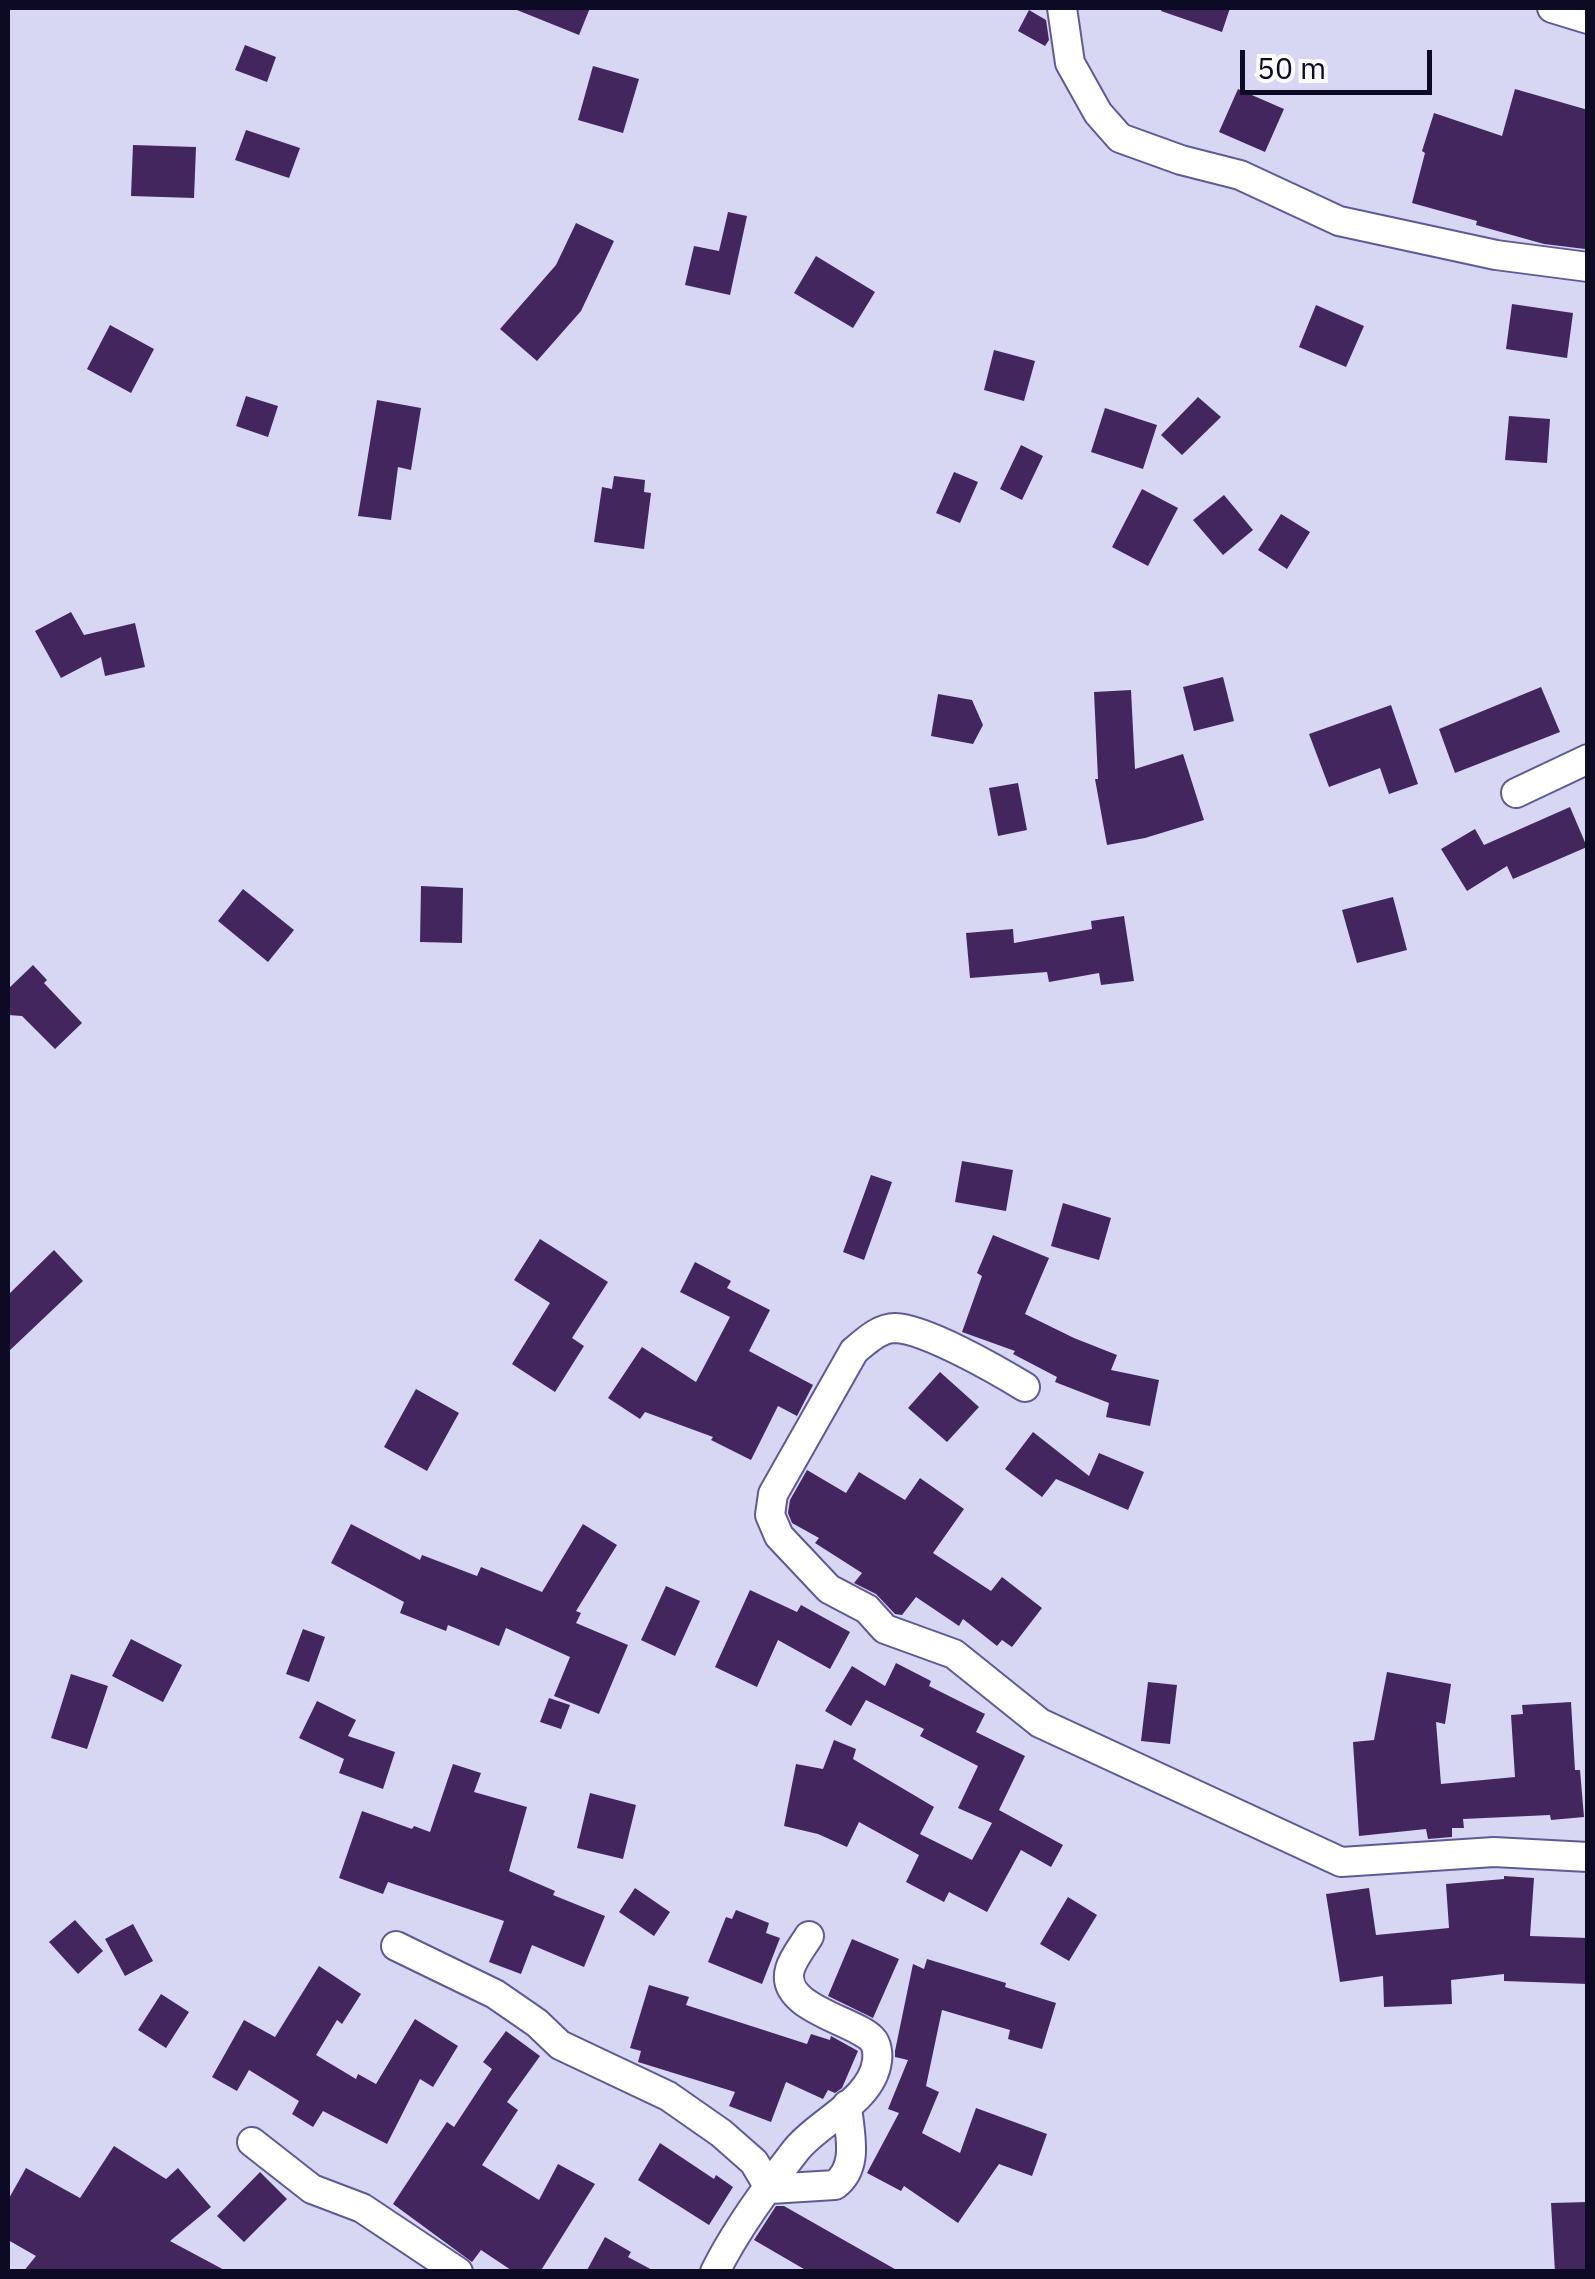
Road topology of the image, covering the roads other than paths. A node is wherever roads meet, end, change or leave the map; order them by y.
1 (1062, 8) edge
2 (1552, 8) edge
3 (1588, 20) edge
4 (1588, 268) edge
5 (1588, 759) edge
6 (1516, 793) dead end
7 (1025, 1388) dead end
8 (1588, 1857) edge
9 (809, 1936) dead end
10 (396, 1946) dead end
11 (847, 2105) junction
12 (252, 2142) dead end
13 (770, 2189) junction
14 (458, 2272) edge
15 (715, 2272) edge

1 - 4 street
2 - 3 street
5 - 6 street
7 - 8 street
9 - 11 street
10 - 13 street
11 - 13 street
11 - 13 street
12 - 14 street
13 - 15 street

